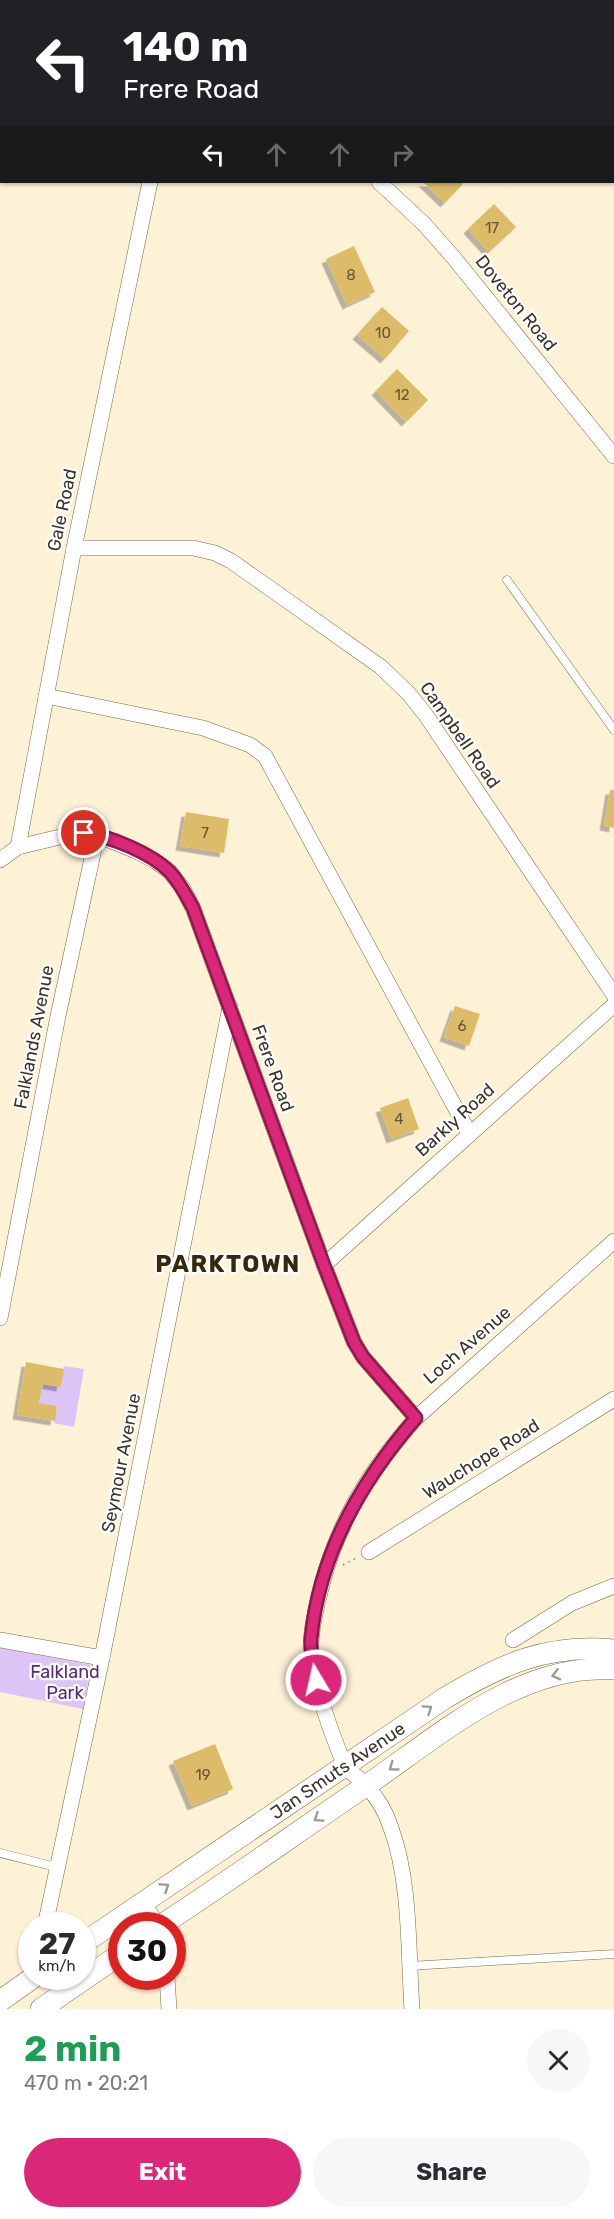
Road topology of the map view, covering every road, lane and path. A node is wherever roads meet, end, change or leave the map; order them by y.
1 (150, 183) edge
2 (380, 183) edge
3 (614, 456) edge
4 (74, 548) junction
5 (507, 580) dead end
6 (46, 696) junction
7 (614, 730) edge
8 (97, 835) junction
9 (18, 847) junction
10 (0, 860) edge
11 (613, 988) edge
12 (614, 1005) edge
13 (230, 1007) junction
14 (469, 1133) junction
15 (612, 1248) edge
16 (324, 1265) junction
17 (0, 1318) edge
18 (614, 1399) edge
19 (416, 1418) junction
20 (369, 1552) joint
21 (324, 1574) junction
22 (614, 1586) edge
23 (0, 1640) edge
24 (513, 1640) dead end
25 (614, 1650) edge
26 (102, 1658) junction
27 (614, 1669) edge
28 (345, 1766) junction
29 (367, 1786) junction
30 (0, 1853) edge
31 (56, 1867) junction
32 (143, 1902) junction
33 (48, 1912) edge
34 (150, 1912) edge
35 (180, 1912) edge
36 (96, 1934) edge
37 (614, 1954) edge
38 (108, 1963) edge
39 (409, 1966) junction
40 (18, 1988) edge
41 (167, 1990) edge
42 (0, 2001) edge
43 (41, 2009) edge
44 (169, 2009) edge
45 (412, 2009) edge

1 - 4 street, Gale Road
2 - 3 street, Doveton Road
4 - 6 street, Gale Road
4 - 11 street, Campbell Road
5 - 7 lane
6 - 9 street, Gale Road
6 - 14 street
8 - 9 street, Frere Road
8 - 13 street, Frere Road
8 - 17 street, Falklands Avenue
9 - 10 street
12 - 14 street, Barkly Road
13 - 16 street, Frere Road
13 - 26 street, Seymour Avenue
14 - 16 street, Barkly Road
15 - 19 street, Loch Avenue
16 - 19 street, Frere Road
18 - 20 street, Wauchope Road
19 - 21 street, Loch Avenue
20 - 21 path
21 - 28 street, Loch Avenue
22 - 24 street
23 - 26 street
28 -> 25 main road, Jan Smuts Avenue
26 - 31 street, Seymour Avenue
27 -> 29 main road, Jan Smuts Avenue
28 - 29 street
32 -> 28 main road, Jan Smuts Avenue
29 -> 35 main road, Jan Smuts Avenue
29 - 39 street
30 - 31 lane
31 - 33 street, Seymour Avenue
32 - 34 street
32 - 36 main road, Jan Smuts Avenue
37 - 39 lane
38 - 43 main road
39 - 45 street
40 - 42 main road
41 - 44 street

